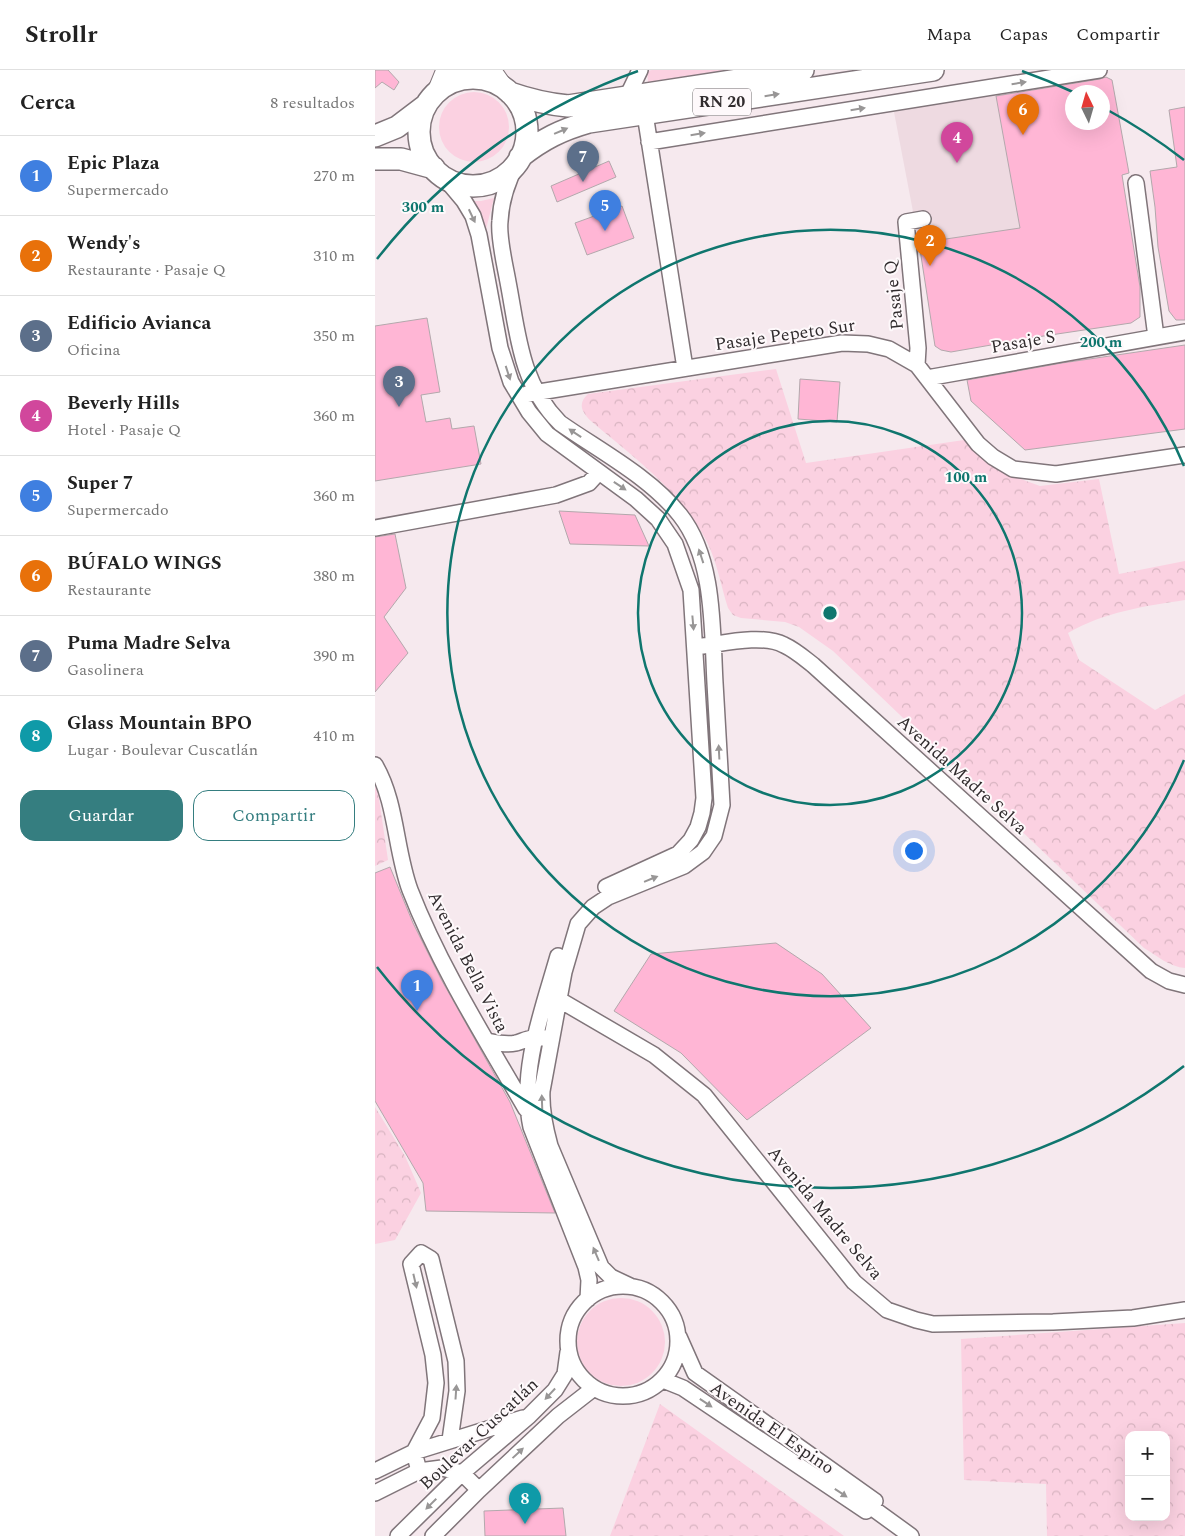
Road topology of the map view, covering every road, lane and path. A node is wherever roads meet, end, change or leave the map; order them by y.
1 (446, 70) edge
2 (640, 70) edge
3 (803, 70) edge
4 (933, 70) edge
5 (1099, 70) edge
6 (501, 83) edge
7 (627, 97) junction
8 (432, 98) junction
9 (645, 114) junction
10 (375, 136) edge
11 (649, 142) junction
12 (375, 159) edge
13 (519, 160) junction
14 (439, 172) junction
15 (1136, 183) dead end
16 (923, 219) dead end
17 (1185, 332) edge
18 (1156, 337) junction
19 (917, 365) junction
20 (685, 368) junction
21 (927, 378) junction
22 (536, 393) junction
23 (518, 395) junction
24 (1185, 455) edge
25 (599, 472) junction
26 (375, 528) edge
27 (713, 645) junction
28 (695, 647) junction
29 (375, 765) edge
30 (1185, 985) edge
31 (552, 998) junction
32 (543, 1038) junction
33 (487, 1041) junction
34 (528, 1112) junction
35 (630, 1286) junction
36 (588, 1299) junction
37 (1185, 1310) edge
38 (679, 1336) junction
39 (569, 1351) junction
40 (663, 1380) junction
41 (594, 1388) junction
42 (529, 1416) junction
43 (474, 1433) junction
44 (450, 1440) junction
45 (415, 1452) junction
46 (484, 1456) junction
47 (419, 1470) junction
48 (375, 1471) edge
49 (498, 1472) junction
50 (463, 1473) junction
51 (479, 1490) junction
52 (375, 1493) edge
53 (871, 1507) junction
54 (398, 1536) edge
55 (433, 1536) edge
56 (911, 1536) edge

1 - 8 main road
2 - 7 street
3 - 7 highway, RN 20
9 -> 4 highway, RN 20
11 -> 5 street
6 - 7 highway, RN 20
6 - 8 highway, RN 20
6 - 13 highway
8 - 10 highway, RN 20
8 - 14 highway
9 - 11 street
13 -> 9 highway, RN 20
11 - 20 street
12 - 14 highway, RN 20
13 - 14 highway, RN 20
13 - 22 street
14 -> 23 street
15 - 18 street
16 - 19 street, Pasaje Q
17 - 18 street, Pasaje S
18 - 21 street, Pasaje S
19 - 20 street, Pasaje Pepeto Sur
19 - 21 street, Pasaje Pepeto Sur
20 - 22 street, Pasaje Pepeto Sur
21 - 24 street, Pasaje Pepeto Sur
22 - 23 street, Pasaje Pepeto Sur
27 -> 22 street
23 - 25 street
25 - 26 street
25 -> 28 street
27 - 28 street, Avenida Madre Selva
27 - 30 street, Avenida Madre Selva
31 -> 27 street
28 - 31 street
29 - 33 street, Avenida Bella Vista
31 - 32 street
31 - 37 street, Avenida Madre Selva
32 - 33 street
32 - 34 street
35 -> 32 street
33 - 34 street, Avenida Bella Vista
34 - 36 street
35 - 36 street
35 - 38 street
36 - 39 street
38 - 40 street
38 - 53 street, Avenida El Espino
39 - 41 street
39 -> 42 street, Boulevar Cuscatlán
40 - 41 street
40 -> 53 street, Avenida El Espino
49 -> 41 street
42 - 43 street
42 - 46 street, Boulevar Cuscatlán
43 - 44 street
43 - 46 street
44 - 45 street
44 -> 45 street
45 - 47 street
45 - 48 street
46 - 49 street
46 - 50 street, Boulevar Cuscatlán
47 - 50 street
47 - 52 street
49 - 51 street
50 - 51 street
50 -> 54 street, Boulevar Cuscatlán
51 - 55 street
53 - 56 street, Avenida El Espino

